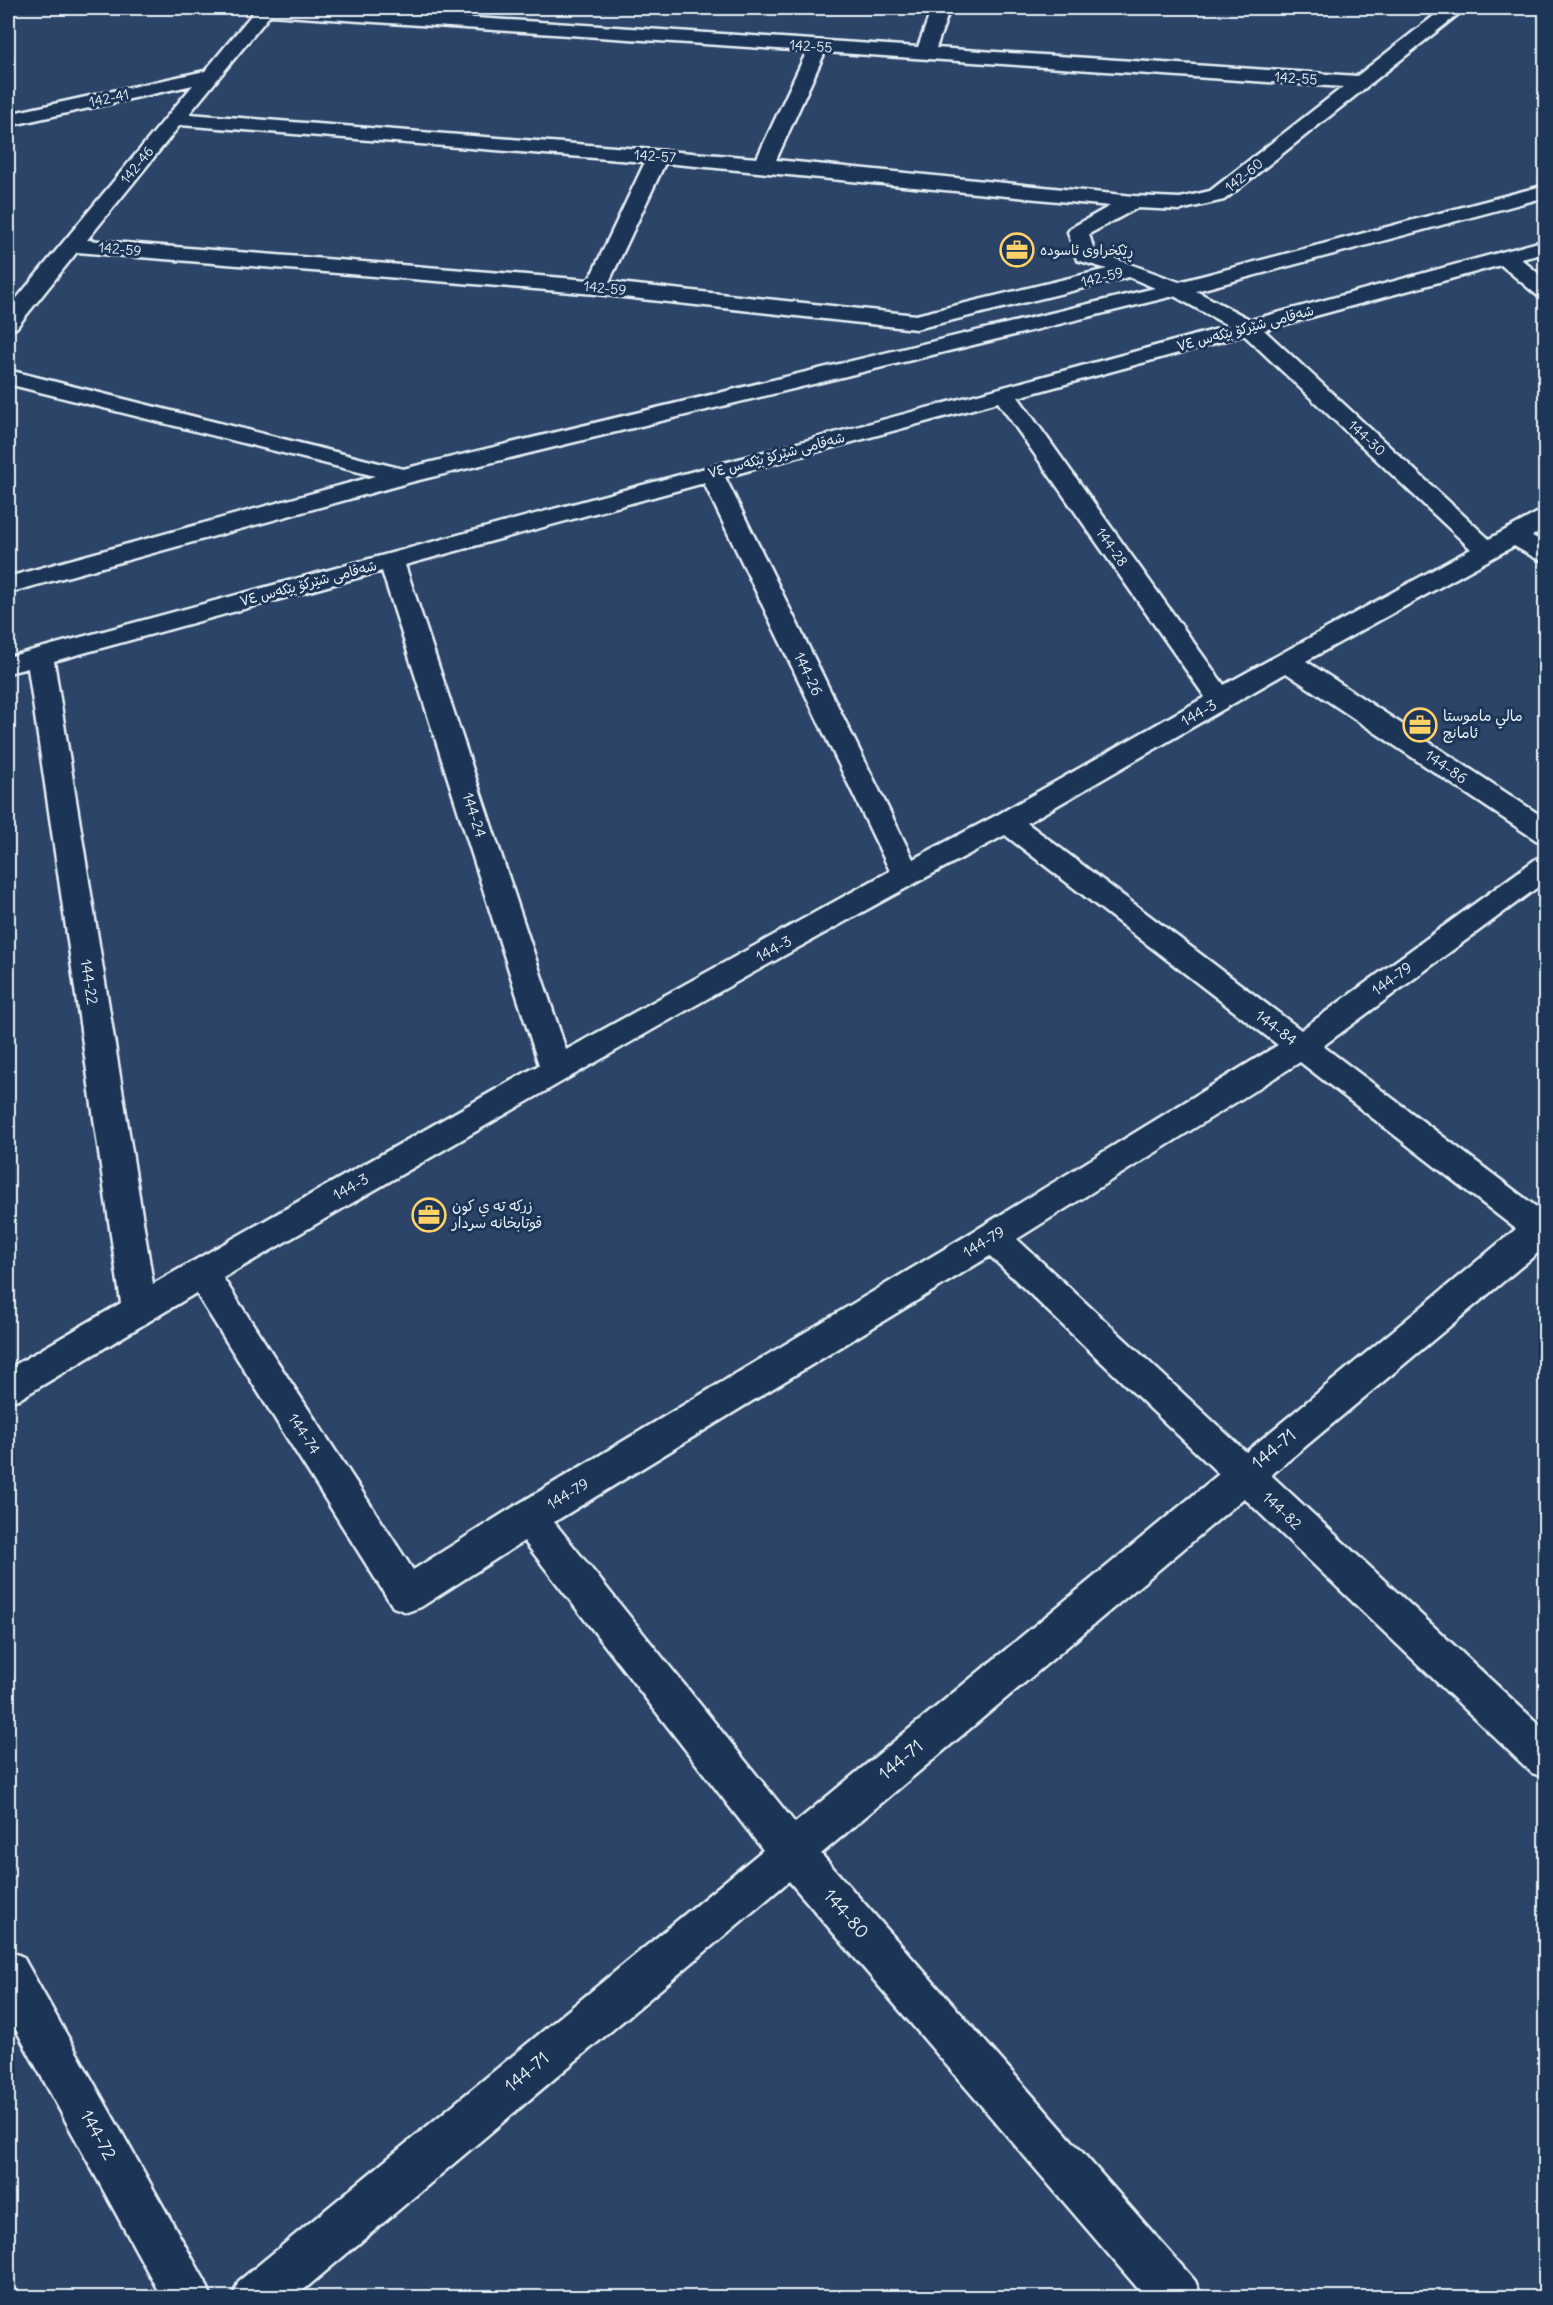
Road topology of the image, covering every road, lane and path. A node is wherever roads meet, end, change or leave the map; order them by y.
1 (266, 8) edge
2 (941, 8) edge
3 (1455, 8) edge
4 (818, 46) junction
5 (925, 53) junction
6 (211, 75) junction
7 (1358, 82) junction
8 (175, 119) junction
9 (8, 120) edge
10 (658, 156) junction
11 (764, 165) junction
12 (1545, 191) edge
13 (1133, 202) junction
14 (72, 245) junction
15 (1545, 246) edge
16 (1505, 257) junction
17 (1131, 270) junction
18 (596, 287) junction
19 (1177, 290) junction
20 (1545, 291) edge
21 (8, 323) edge
22 (1248, 327) junction
23 (8, 377) edge
24 (1003, 393) junction
25 (711, 473) junction
26 (404, 476) junction
27 (1545, 518) edge
28 (1515, 536) junction
29 (1486, 550) junction
30 (1545, 554) edge
31 (391, 560) junction
32 (8, 585) edge
33 (40, 656) junction
34 (1287, 661) junction
35 (8, 665) edge
36 (1221, 700) junction
37 (1006, 822) junction
38 (1545, 833) edge
39 (1545, 866) edge
40 (906, 875) junction
41 (1300, 1047) junction
42 (557, 1070) junction
43 (1544, 1229) edge
44 (993, 1237) junction
45 (201, 1272) junction
46 (139, 1309) junction
47 (8, 1387) edge
48 (1244, 1475) junction
49 (528, 1518) junction
50 (407, 1594) joint
51 (1545, 1760) edge
52 (791, 1852) junction
53 (8, 1972) edge
54 (188, 2298) edge
55 (256, 2298) edge
56 (1178, 2298) edge

1 - 4 street, 142-55
1 - 6 street, 142-46
2 - 5 street
3 - 7 street, 142-60
4 - 5 street, 142-55
4 - 11 street
5 - 7 street, 142-55
6 - 8 street, 142-46
6 - 9 street, 142-41
7 - 13 street, 142-60
8 - 10 street, 142-57
8 - 14 street, 142-46
10 - 11 street, 142-57
10 - 18 street
11 - 13 street, 142-57
12 - 19 street
13 - 17 street
14 - 18 street, 142-59
14 - 21 street, 142-46
15 - 16 street, شەقامی شێرکۆ بێکەس ٧٤
16 - 20 street
16 - 22 street, شەقامی شێرکۆ بێکەس ٧٤
17 - 18 street, 142-59
17 - 19 street
19 - 22 street, 144-30
19 - 26 street
22 - 24 street, شەقامی شێرکۆ بێکەس ٧٤
22 - 29 street, 144-30
23 - 26 street
24 - 25 street, شەقامی شێرکۆ بێکەس ٧٤
24 - 36 street, 144-28
25 - 31 street, شەقامی شێرکۆ بێکەس ٧٤
25 - 40 street, 144-26
26 - 32 street
27 - 28 street, 144-3
28 - 29 street, 144-3
28 - 30 street
29 - 34 street, 144-3
31 - 33 street, شەقامی شێرکۆ بێکەس ٧٤
31 - 42 street, 144-24
33 - 35 street, شەقامی شێرکۆ بێکەس ٧٤
33 - 46 street, 144-22
34 - 36 street, 144-3
34 - 38 street, 144-86
36 - 37 street, 144-3
37 - 40 street, 144-3
37 - 41 street, 144-84
39 - 41 street, 144-79
40 - 42 street, 144-3
41 - 43 street, 144-84
41 - 44 street, 144-79
42 - 45 street, 144-3
43 - 48 street, 144-71
44 - 48 street, 144-82
44 - 49 street, 144-79
45 - 46 street, 144-3
45 - 50 street, 144-74
46 - 47 street, 144-3
48 - 51 street, 144-82
48 - 52 street, 144-71
49 - 50 street, 144-79
49 - 52 street, 144-80
52 - 55 street, 144-71
52 - 56 street, 144-80
53 - 54 street, 144-72

